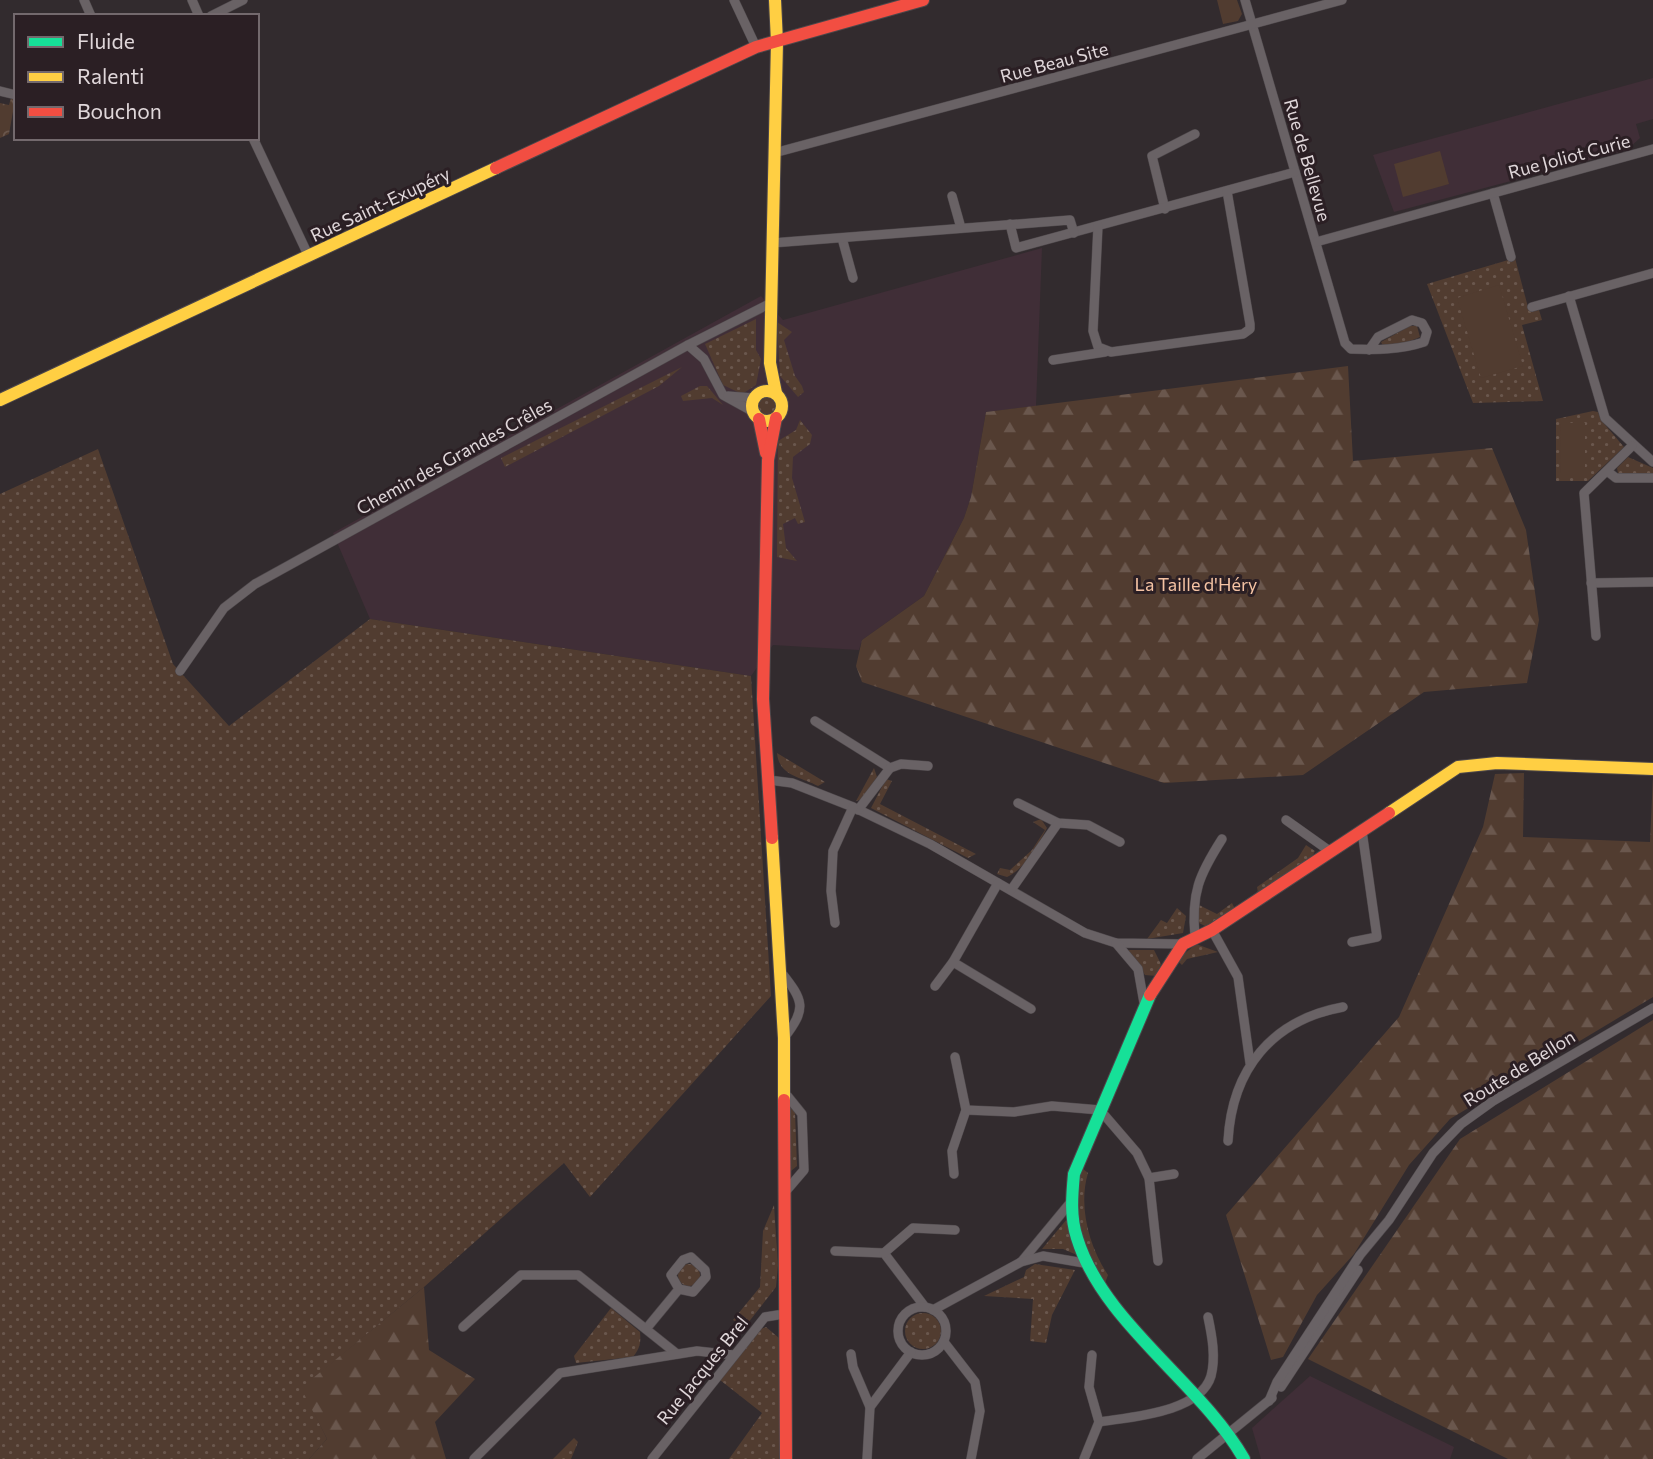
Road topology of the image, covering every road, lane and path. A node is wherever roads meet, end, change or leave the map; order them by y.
1 (243, 0) edge
2 (734, 0) edge
3 (775, 0) edge
4 (923, 0) edge
5 (1245, 0) edge
6 (1342, 0) edge
7 (215, 14) edge
8 (1252, 24) junction
9 (777, 42) junction
10 (756, 47) junction
11 (1195, 134) dead end
12 (254, 140) edge
13 (1653, 149) edge
14 (774, 153) junction
15 (1295, 172) junction
16 (1227, 191) junction
17 (1493, 193) junction
18 (952, 196) dead end
19 (1166, 209) junction
20 (1010, 224) junction
21 (1097, 226) junction
22 (961, 228) junction
23 (1074, 233) junction
24 (842, 238) junction
25 (1316, 242) junction
26 (772, 243) junction
27 (309, 257) junction
28 (1511, 257) dead end
29 (1653, 273) edge
30 (853, 278) dead end
31 (1569, 296) junction
32 (771, 303) junction
33 (1532, 307) dead end
34 (688, 345) junction
35 (1369, 350) junction
36 (1105, 352) junction
37 (1053, 360) dead end
38 (769, 363) junction
39 (776, 393) junction
40 (0, 400) edge
41 (756, 405) junction
42 (776, 418) junction
43 (1632, 446) junction
44 (768, 460) junction
45 (1653, 463) edge
46 (1607, 471) junction
47 (1653, 478) edge
48 (1653, 582) edge
49 (1591, 583) junction
50 (1596, 636) dead end
51 (180, 671) dead end
52 (815, 721) dead end
53 (928, 766) dead end
54 (890, 768) junction
55 (1653, 769) edge
56 (769, 780) junction
57 (1018, 803) dead end
58 (856, 808) junction
59 (1286, 820) dead end
60 (1058, 823) junction
61 (1362, 831) junction
62 (1222, 839) dead end
63 (1119, 842) dead end
64 (1331, 852) junction
65 (998, 883) junction
66 (1011, 890) junction
67 (835, 923) dead end
68 (1212, 930) junction
69 (1195, 937) junction
70 (1352, 942) dead end
71 (1116, 943) junction
72 (1183, 944) junction
73 (953, 962) junction
74 (935, 986) dead end
75 (1144, 1003) junction
76 (1343, 1007) dead end
77 (1653, 1008) edge
78 (1031, 1009) dead end
79 (1249, 1041) junction
80 (1267, 1042) junction
81 (954, 1057) dead end
82 (1250, 1063) junction
83 (785, 1093) junction
84 (966, 1110) junction
85 (1100, 1110) junction
86 (1228, 1141) dead end
87 (954, 1174) dead end
88 (1174, 1174) dead end
89 (1149, 1178) junction
90 (786, 1191) junction
91 (1070, 1202) junction
92 (955, 1230) dead end
93 (835, 1251) dead end
94 (884, 1253) junction
95 (1158, 1261) dead end
96 (1021, 1262) junction
97 (1084, 1263) junction
98 (679, 1289) dead end
99 (929, 1308) junction
100 (785, 1314) junction
101 (1208, 1317) dead end
102 (464, 1327) dead end
103 (646, 1329) junction
104 (944, 1342) junction
105 (911, 1352) junction
106 (677, 1354) junction
107 (852, 1354) dead end
108 (734, 1355) junction
109 (1092, 1355) dead end
110 (1196, 1394) junction
111 (870, 1407) junction
112 (1099, 1422) junction
113 (1229, 1432) junction
114 (474, 1459) edge
115 (652, 1459) edge
116 (786, 1459) edge
117 (867, 1459) edge
118 (971, 1459) edge
119 (1084, 1459) edge
120 (1197, 1459) edge
121 (1244, 1459) edge

1 - 7 street
2 - 10 street
3 - 9 street
4 - 9 street, Rue Saint-Exupéry
5 - 8 street, Rue de Bellevue
6 - 8 street, Rue Beau Site
8 - 14 street, Rue Beau Site
8 - 15 street, Rue de Bellevue
9 - 10 street, Rue Saint-Exupéry
9 - 14 street
10 - 27 street, Rue Saint-Exupéry
11 - 19 street
12 - 27 street
13 - 17 street, Rue Joliot Curie
14 - 26 street
15 - 16 street
15 - 25 street, Rue de Bellevue
16 - 19 street
16 - 36 street
17 - 25 street, Rue Joliot Curie
17 - 28 street, Rue Joliot Curie
18 - 22 street
19 - 21 street
20 - 22 street
20 - 23 street
20 - 23 street
21 - 23 street
21 - 36 street
22 - 24 street
24 - 26 street
24 - 30 street
25 - 35 street, Rue de Bellevue
26 - 32 street
27 - 40 street, Rue Saint-Exupéry
29 - 31 street
31 - 33 street
31 - 43 street
32 - 34 street, Chemin des Grandes Crêles
32 - 38 street
34 - 41 street
34 - 51 street, Chemin des Grandes Crêles
35 - 35 street
36 - 37 street
38 - 39 street
38 - 41 street
39 - 41 street
39 - 42 street
41 - 42 street
41 - 44 street
42 - 44 street
43 - 45 street
43 - 46 street
44 - 56 street
46 - 47 street
46 - 49 street
48 - 49 street
49 - 50 street
52 - 54 street
53 - 54 street
54 - 58 street
55 - 61 street
56 - 58 street
56 - 83 street
57 - 60 street
58 - 65 street
58 - 67 street
59 - 64 street
60 - 63 street
60 - 66 street
61 - 64 street
61 - 70 street
62 - 69 street
64 - 68 street
65 - 66 street
65 - 73 street
66 - 71 street
68 - 69 street
68 - 79 street
69 - 72 street
71 - 72 street
71 - 75 street
72 - 75 street
73 - 74 street
73 - 78 street
75 - 85 street
76 - 80 street
77 - 113 street, Route de Bellon
79 - 80 street
79 - 82 street
80 - 82 street
81 - 84 street
82 - 86 street
83 - 90 street
83 - 90 street
84 - 85 street
84 - 87 street
85 - 89 street
85 - 91 street
88 - 89 street
89 - 95 street
90 - 100 street
91 - 96 street
91 - 97 street
92 - 94 street
93 - 94 street
94 - 99 street
96 - 97 street
96 - 99 street
97 - 110 street
98 - 103 street
99 - 104 street
99 - 105 street
100 - 108 street, Rue Jacques Brel
100 - 116 street
101 - 110 street
102 - 103 street
103 - 106 street
104 - 105 street
104 - 118 street
105 - 111 street
106 - 108 street
106 - 114 street
107 - 111 street
108 - 115 street, Rue Jacques Brel
109 - 112 street
110 - 112 street
110 - 113 street
111 - 117 street
112 - 119 street
113 - 120 street, Route de Bellon
113 - 121 street

